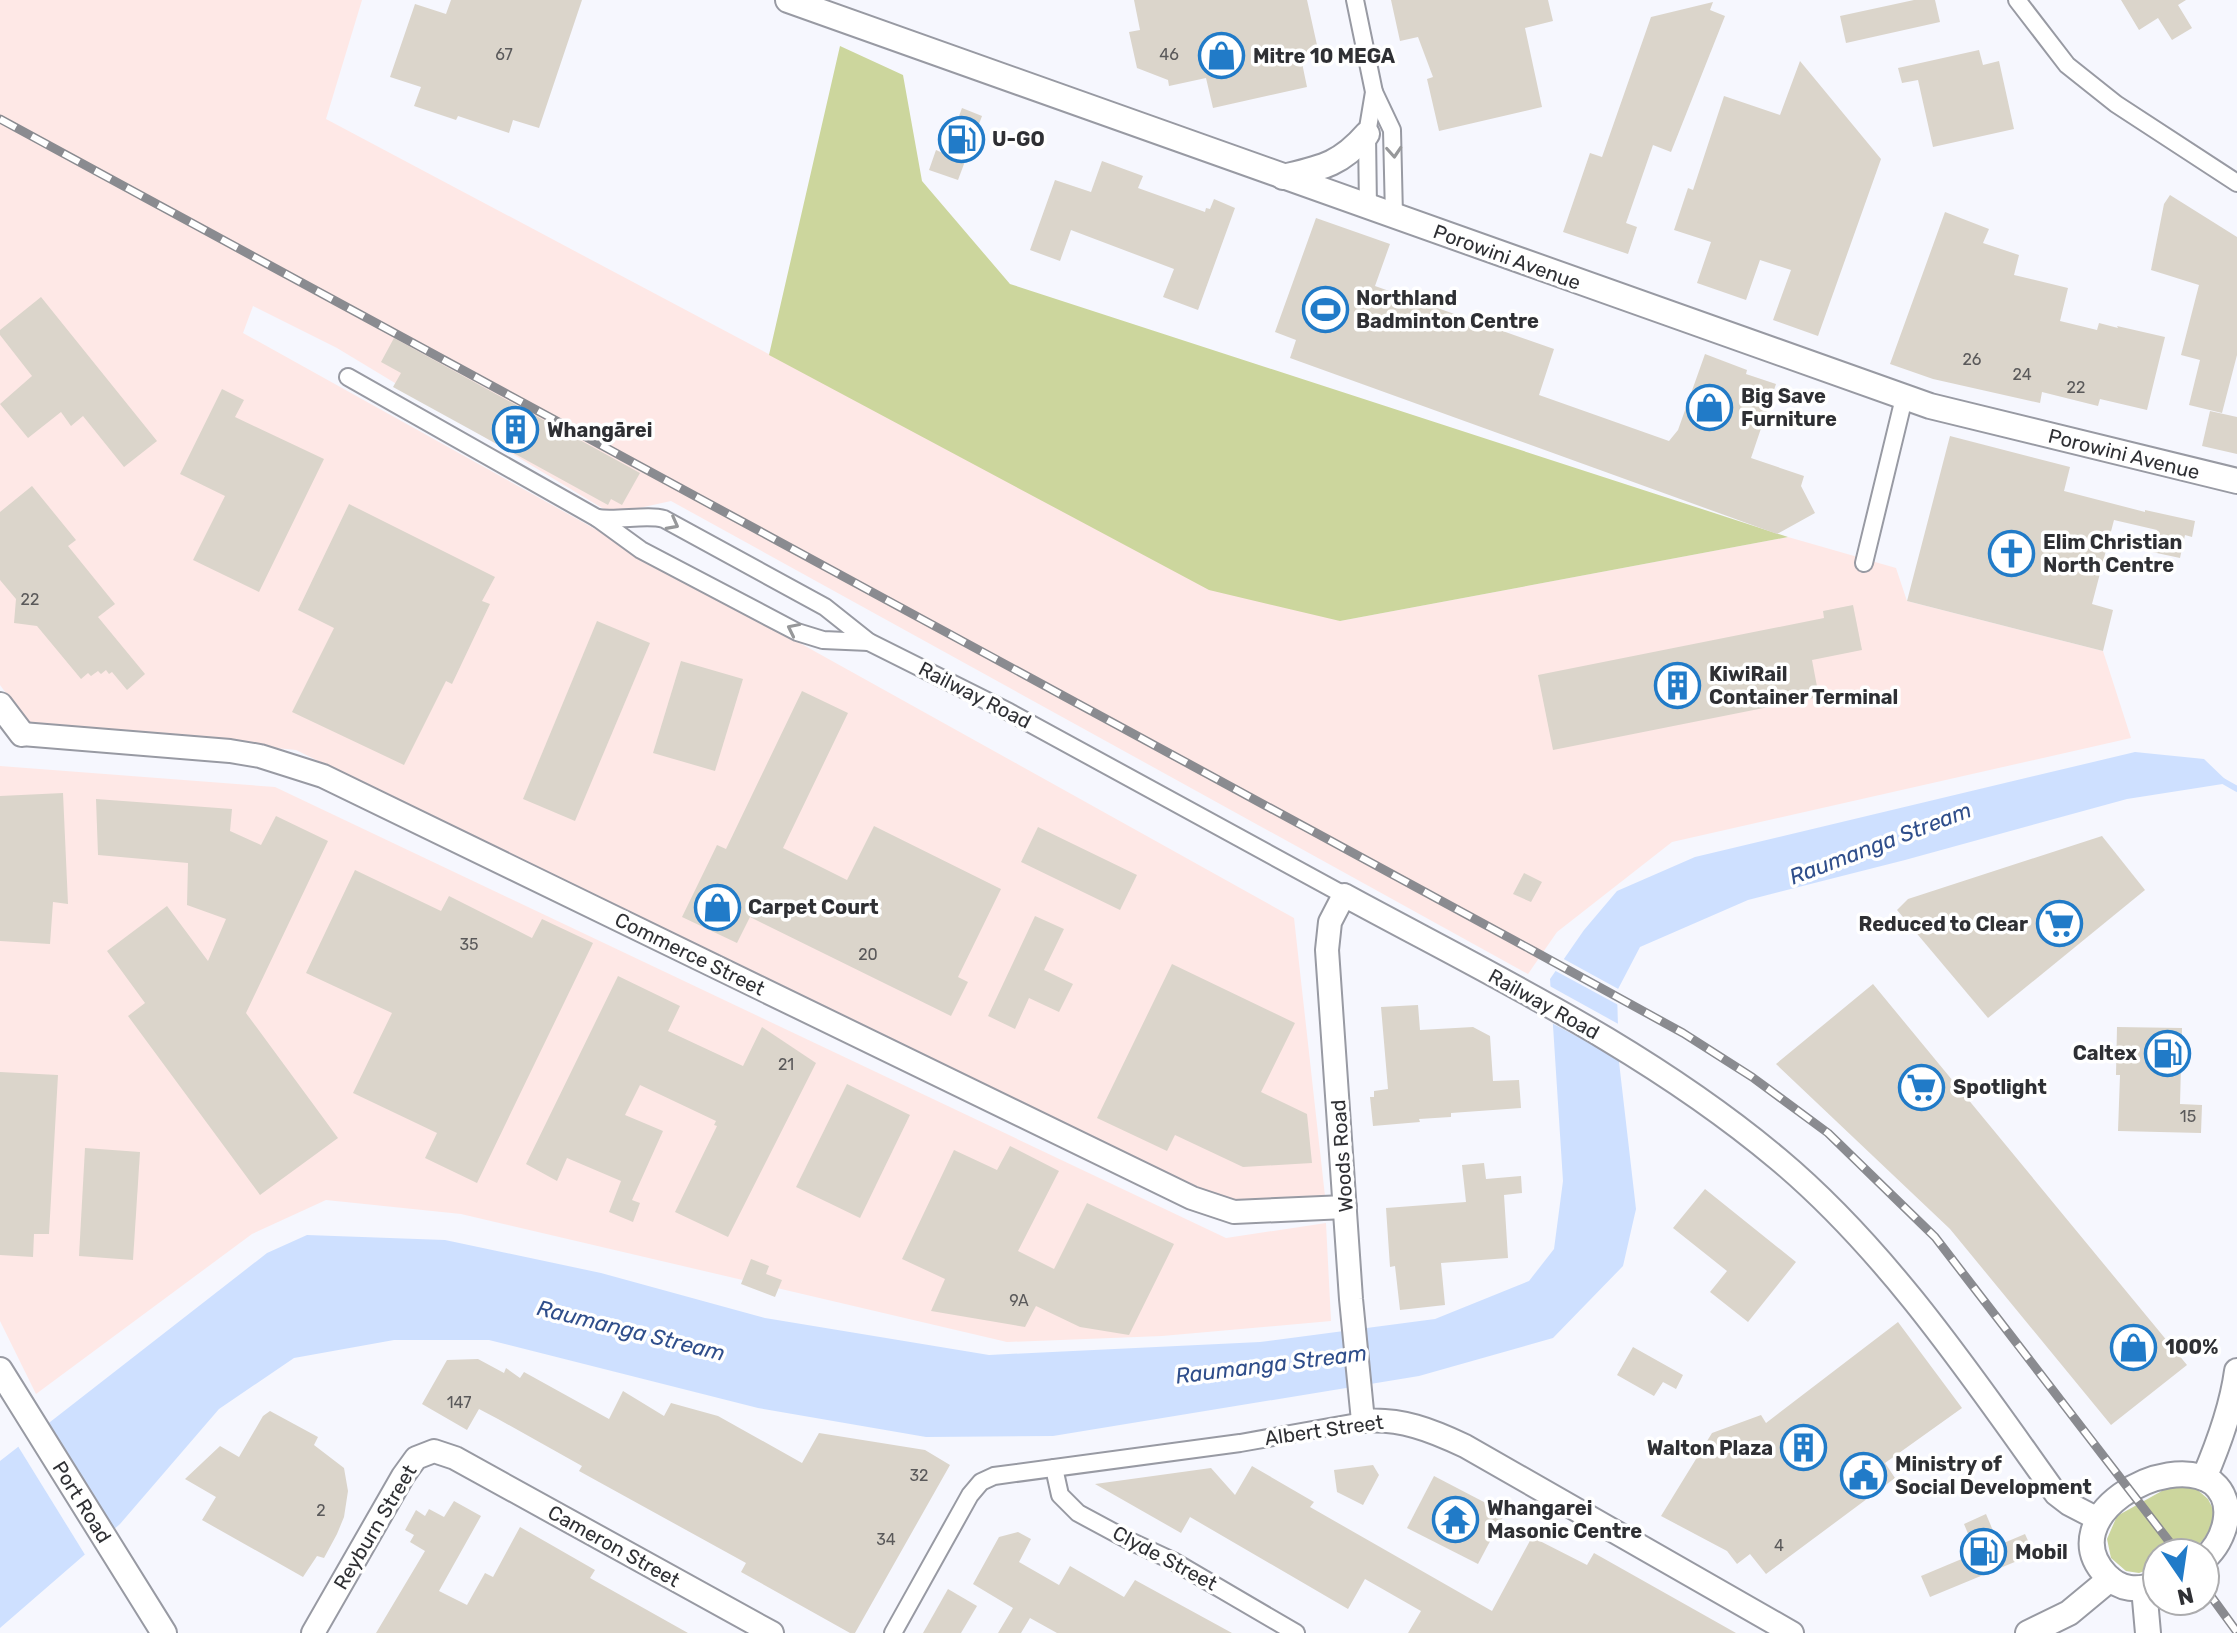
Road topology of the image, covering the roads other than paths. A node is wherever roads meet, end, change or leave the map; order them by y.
1 (788, 0) edge
2 (1355, 0) edge
3 (2017, 0) edge
4 (1374, 92) junction
5 (1367, 134) junction
6 (1283, 177) junction
7 (2237, 183) edge
8 (1368, 208) junction
9 (1394, 216) junction
10 (348, 377) dead end
11 (1904, 398) junction
12 (2237, 481) edge
13 (597, 518) junction
14 (1864, 563) dead end
15 (869, 642) junction
16 (0, 705) edge
17 (11, 734) edge
18 (1344, 895) junction
19 (1345, 1207) junction
20 (0, 1370) edge
21 (2237, 1371) edge
22 (1363, 1421) junction
23 (455, 1458) joint
24 (1054, 1468) junction
25 (2204, 1478) junction
26 (2232, 1508) edge
27 (2098, 1519) junction
28 (2221, 1548) edge
29 (2110, 1579) junction
30 (2141, 1588) edge
31 (143, 1600) junction
32 (164, 1633) edge
33 (176, 1633) edge
34 (313, 1633) edge
35 (772, 1633) edge
36 (893, 1633) edge
37 (1296, 1633) edge
38 (1792, 1633) edge
39 (2028, 1633) edge

1 - 6 main road, Porowini Avenue
2 - 4 street
3 - 7 street
4 - 5 street
4 -> 9 street
5 - 6 main road
5 - 8 street
6 - 8 main road, Porowini Avenue
8 - 9 main road, Porowini Avenue
9 - 11 main road, Porowini Avenue
10 - 13 street, Railway Road
11 - 12 main road, Porowini Avenue
11 - 14 street
15 -> 13 street, Railway Road
13 -> 15 street, Railway Road
15 - 18 street, Railway Road
16 - 17 main road, Commerce Street
17 - 19 street, Commerce Street
18 - 19 street, Woods Road
18 - 27 street, Railway Road
19 - 22 street, Woods Road
20 - 31 main road, Port Road
21 - 25 main road
22 - 24 street, Albert Street
22 - 38 street, Albert Street
23 - 34 street, Reyburn Street
23 - 35 street, Cameron Street
24 - 36 street, Albert Street
24 - 37 street, Clyde Street
25 - 26 main road
25 - 27 main road
26 - 28 main road
27 - 29 main road
29 - 30 main road
29 - 39 main road
31 - 32 main road, Port Road
31 - 33 main road

